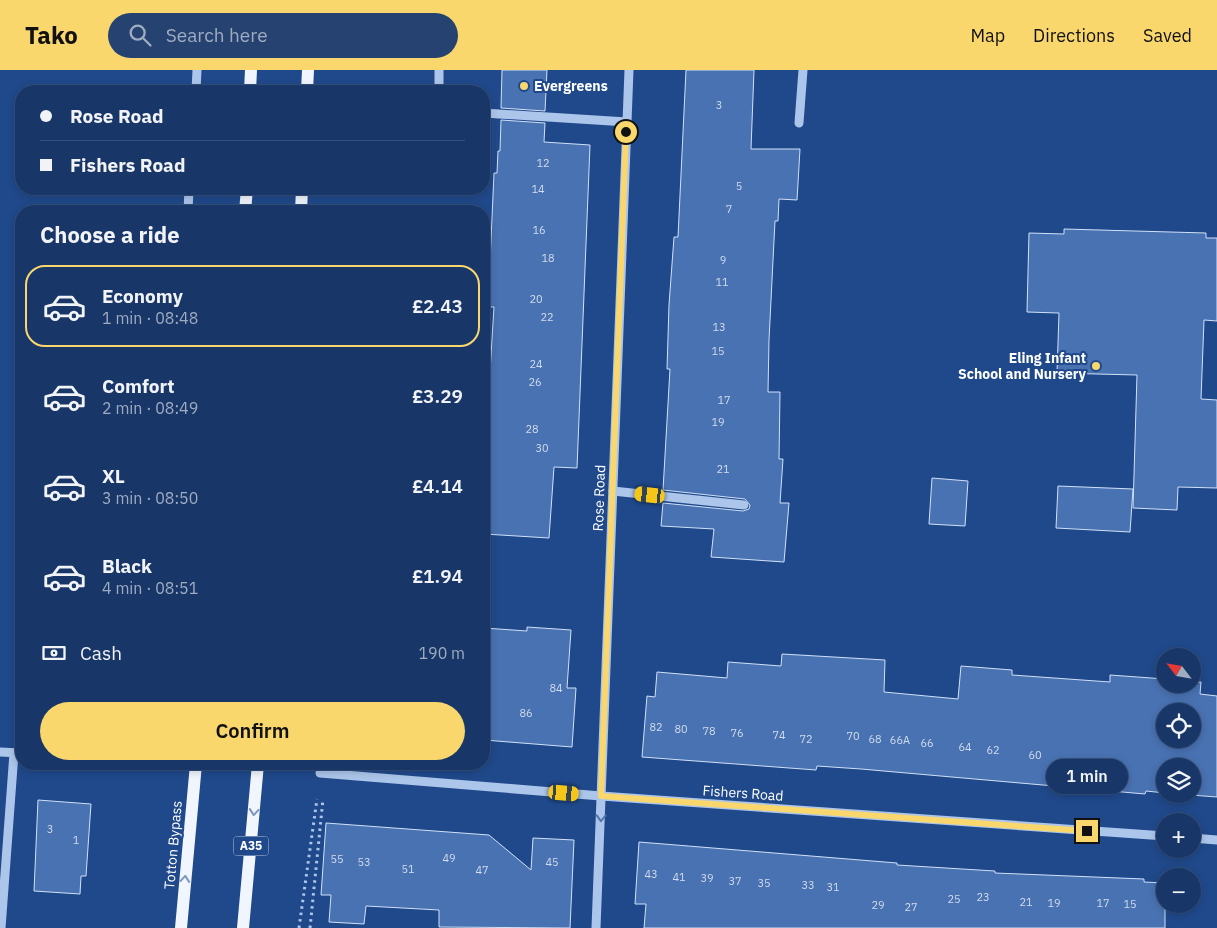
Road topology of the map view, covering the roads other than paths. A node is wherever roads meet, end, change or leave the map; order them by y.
1 (197, 70) edge
2 (251, 70) edge
3 (308, 70) edge
4 (440, 70) edge
5 (629, 70) edge
6 (803, 70) edge
7 (196, 85) edge
8 (250, 85) edge
9 (307, 85) edge
10 (439, 85) edge
11 (490, 114) edge
12 (627, 122) junction
13 (799, 123) dead end
14 (613, 491) junction
15 (744, 505) dead end
16 (0, 752) edge
17 (15, 753) edge
18 (16, 770) edge
19 (195, 770) edge
20 (257, 770) edge
21 (320, 773) road end
22 (601, 796) junction
23 (1156, 835) edge
24 (1201, 839) edge
25 (1217, 840) edge
26 (1, 928) edge
27 (181, 928) edge
28 (243, 928) edge
29 (596, 928) edge

1 - 7 street
2 - 8 main road
3 - 9 main road
4 - 10 street
5 - 12 street, Rose Road
6 - 13 street
11 - 12 street
12 - 14 street, Rose Road
14 - 15 street
14 - 22 street, Rose Road
16 - 17 street
18 - 26 street
27 -> 19 main road, Totton Bypass
20 -> 28 main road, A35
21 - 22 street, Fishers Road
22 - 23 street, Fishers Road
22 -> 29 street, Rose Road
24 - 25 street

